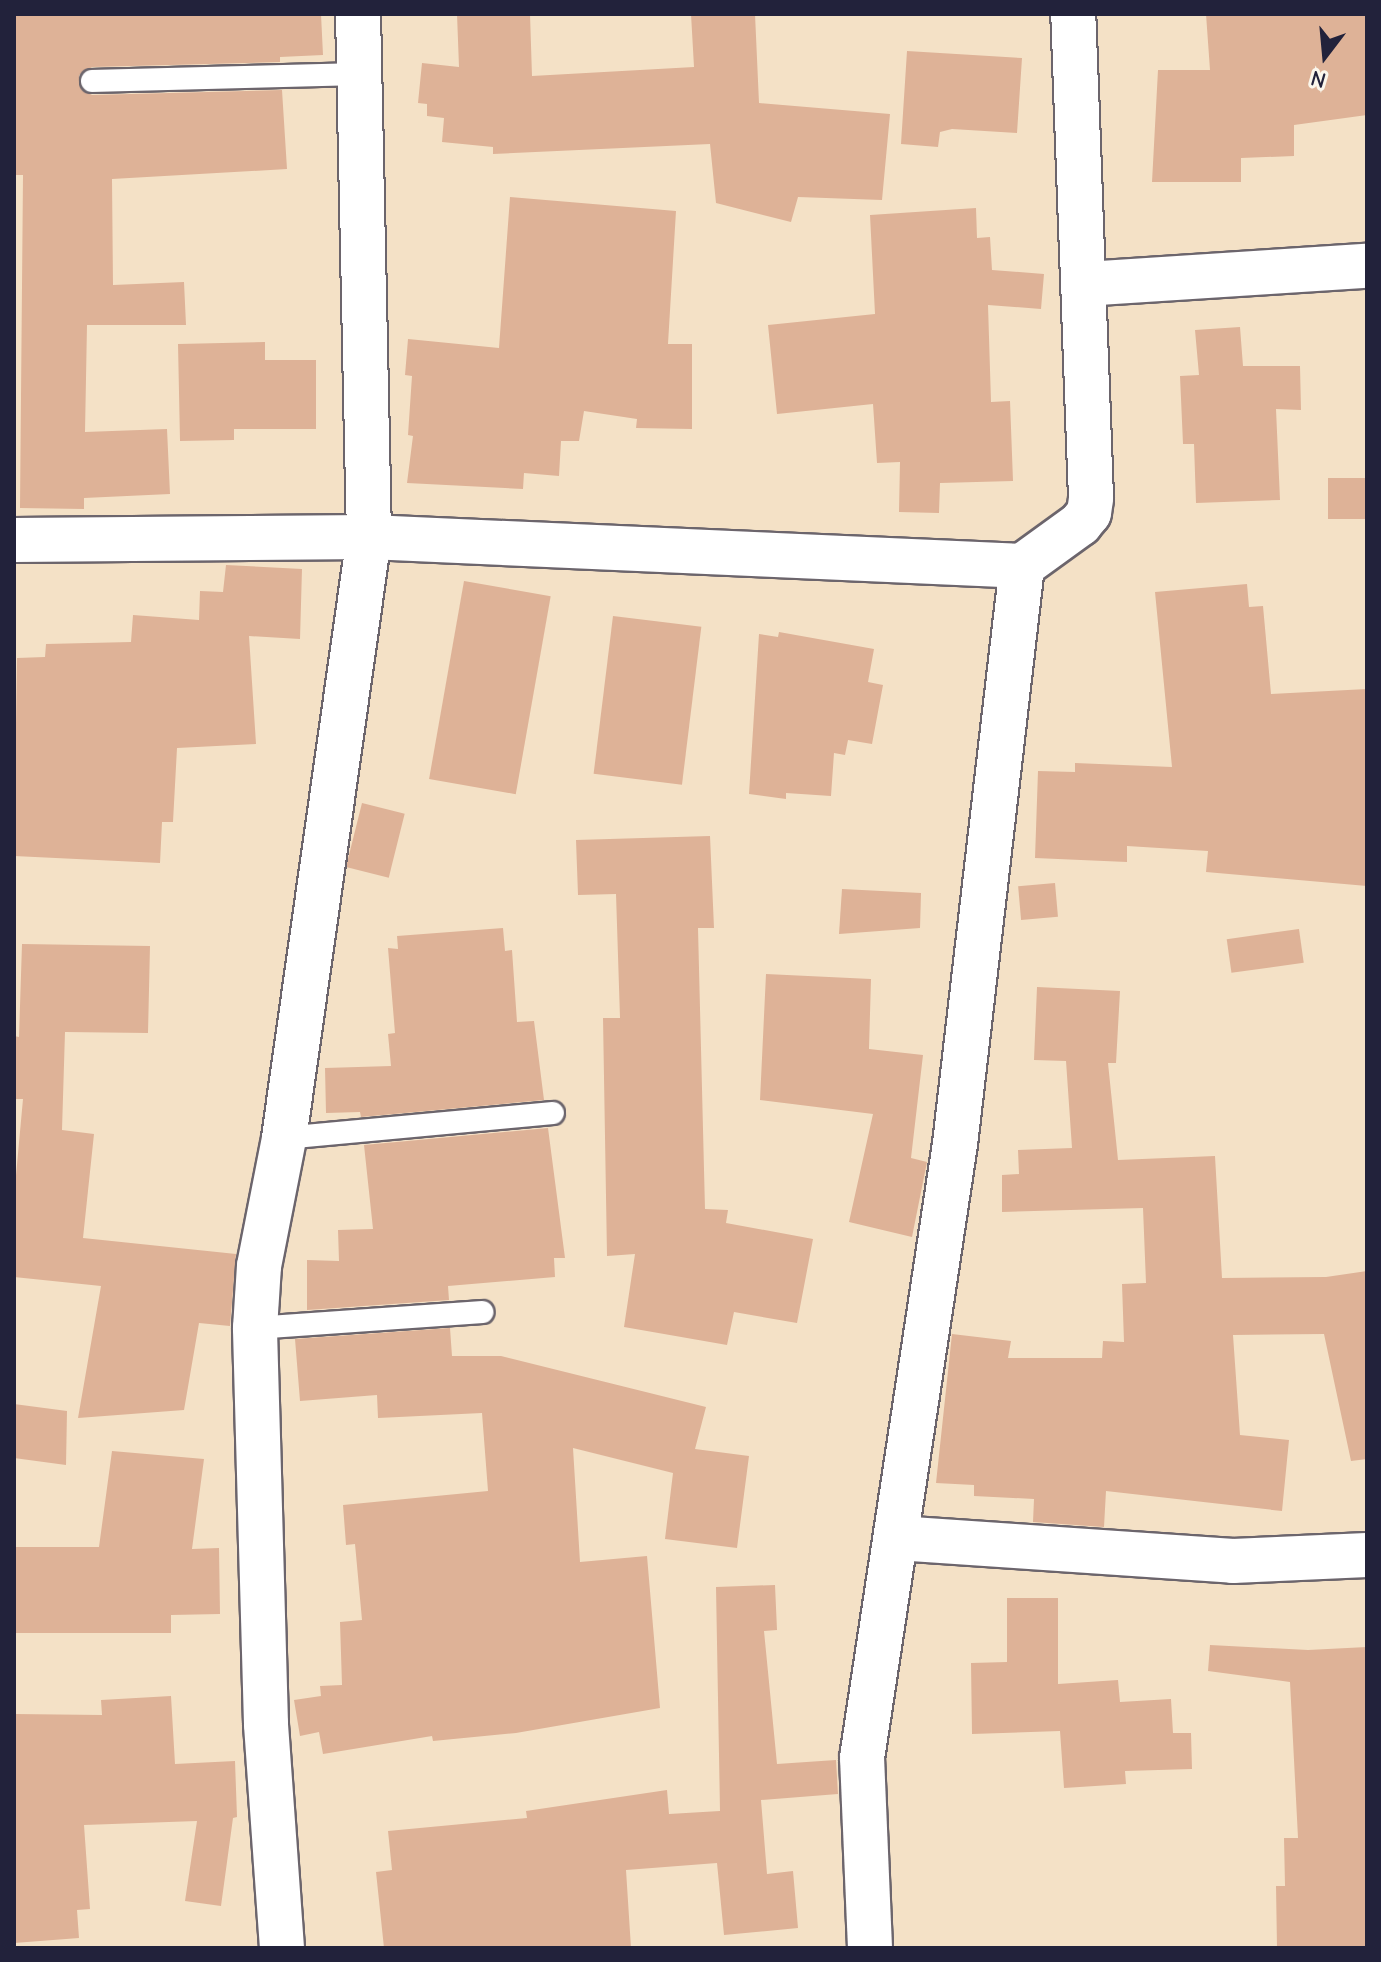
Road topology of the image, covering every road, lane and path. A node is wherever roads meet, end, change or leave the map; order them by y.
1 (358, 14) edge
2 (1073, 14) edge
3 (359, 74) junction
4 (92, 81) dead end
5 (1367, 266) edge
6 (1085, 284) junction
7 (369, 537) junction
8 (14, 540) edge
9 (1022, 566) junction
10 (553, 1113) dead end
11 (284, 1138) junction
12 (482, 1312) dead end
13 (255, 1328) junction
14 (897, 1538) junction
15 (1367, 1555) edge
16 (282, 1948) edge
17 (870, 1948) edge

1 - 3 street
2 - 6 street
3 - 4 lane
3 - 7 street
5 - 6 street
6 - 9 street
7 - 8 street
7 - 9 street
7 - 11 street
9 - 14 street
10 - 11 lane
11 - 13 street
12 - 13 lane
13 - 16 street
14 - 15 street
14 - 17 street

